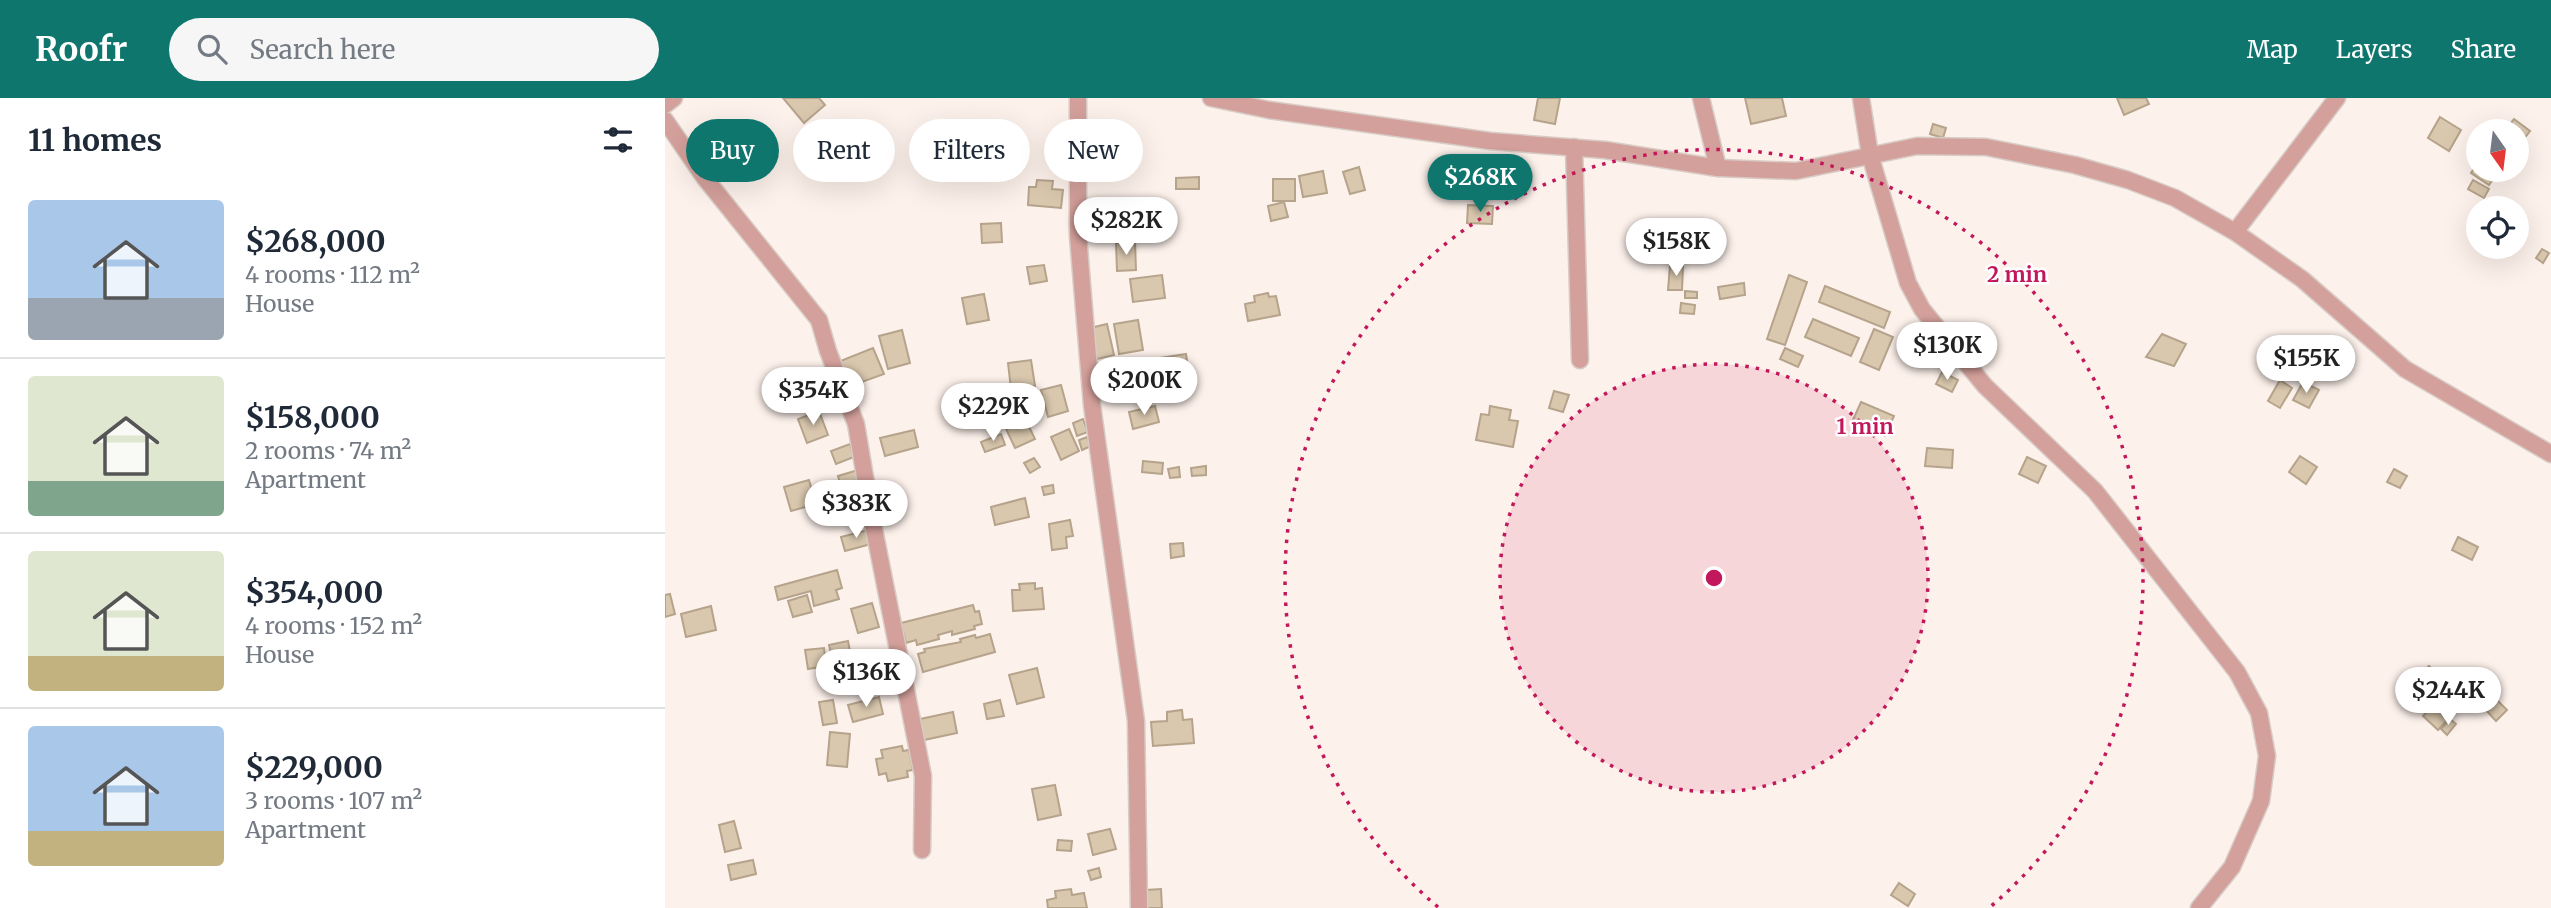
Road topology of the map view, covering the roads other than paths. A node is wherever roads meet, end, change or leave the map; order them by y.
1 (674, 98) edge
2 (1078, 98) edge
3 (1210, 98) edge
4 (1701, 98) edge
5 (1861, 98) edge
6 (2337, 98) edge
7 (665, 105) edge
8 (665, 120) edge
9 (1574, 147) junction
10 (1870, 155) junction
11 (1718, 168) junction
12 (2235, 232) junction
13 (1580, 360) dead end
14 (2551, 454) edge
15 (922, 849) dead end
16 (1139, 908) edge
17 (2199, 908) edge

1 - 7 street
2 - 16 street
3 - 9 street
4 - 11 street
5 - 10 street
6 - 12 street
8 - 15 street
9 - 11 street
9 - 13 street
10 - 11 street
10 - 12 street
10 - 17 street
12 - 14 street

